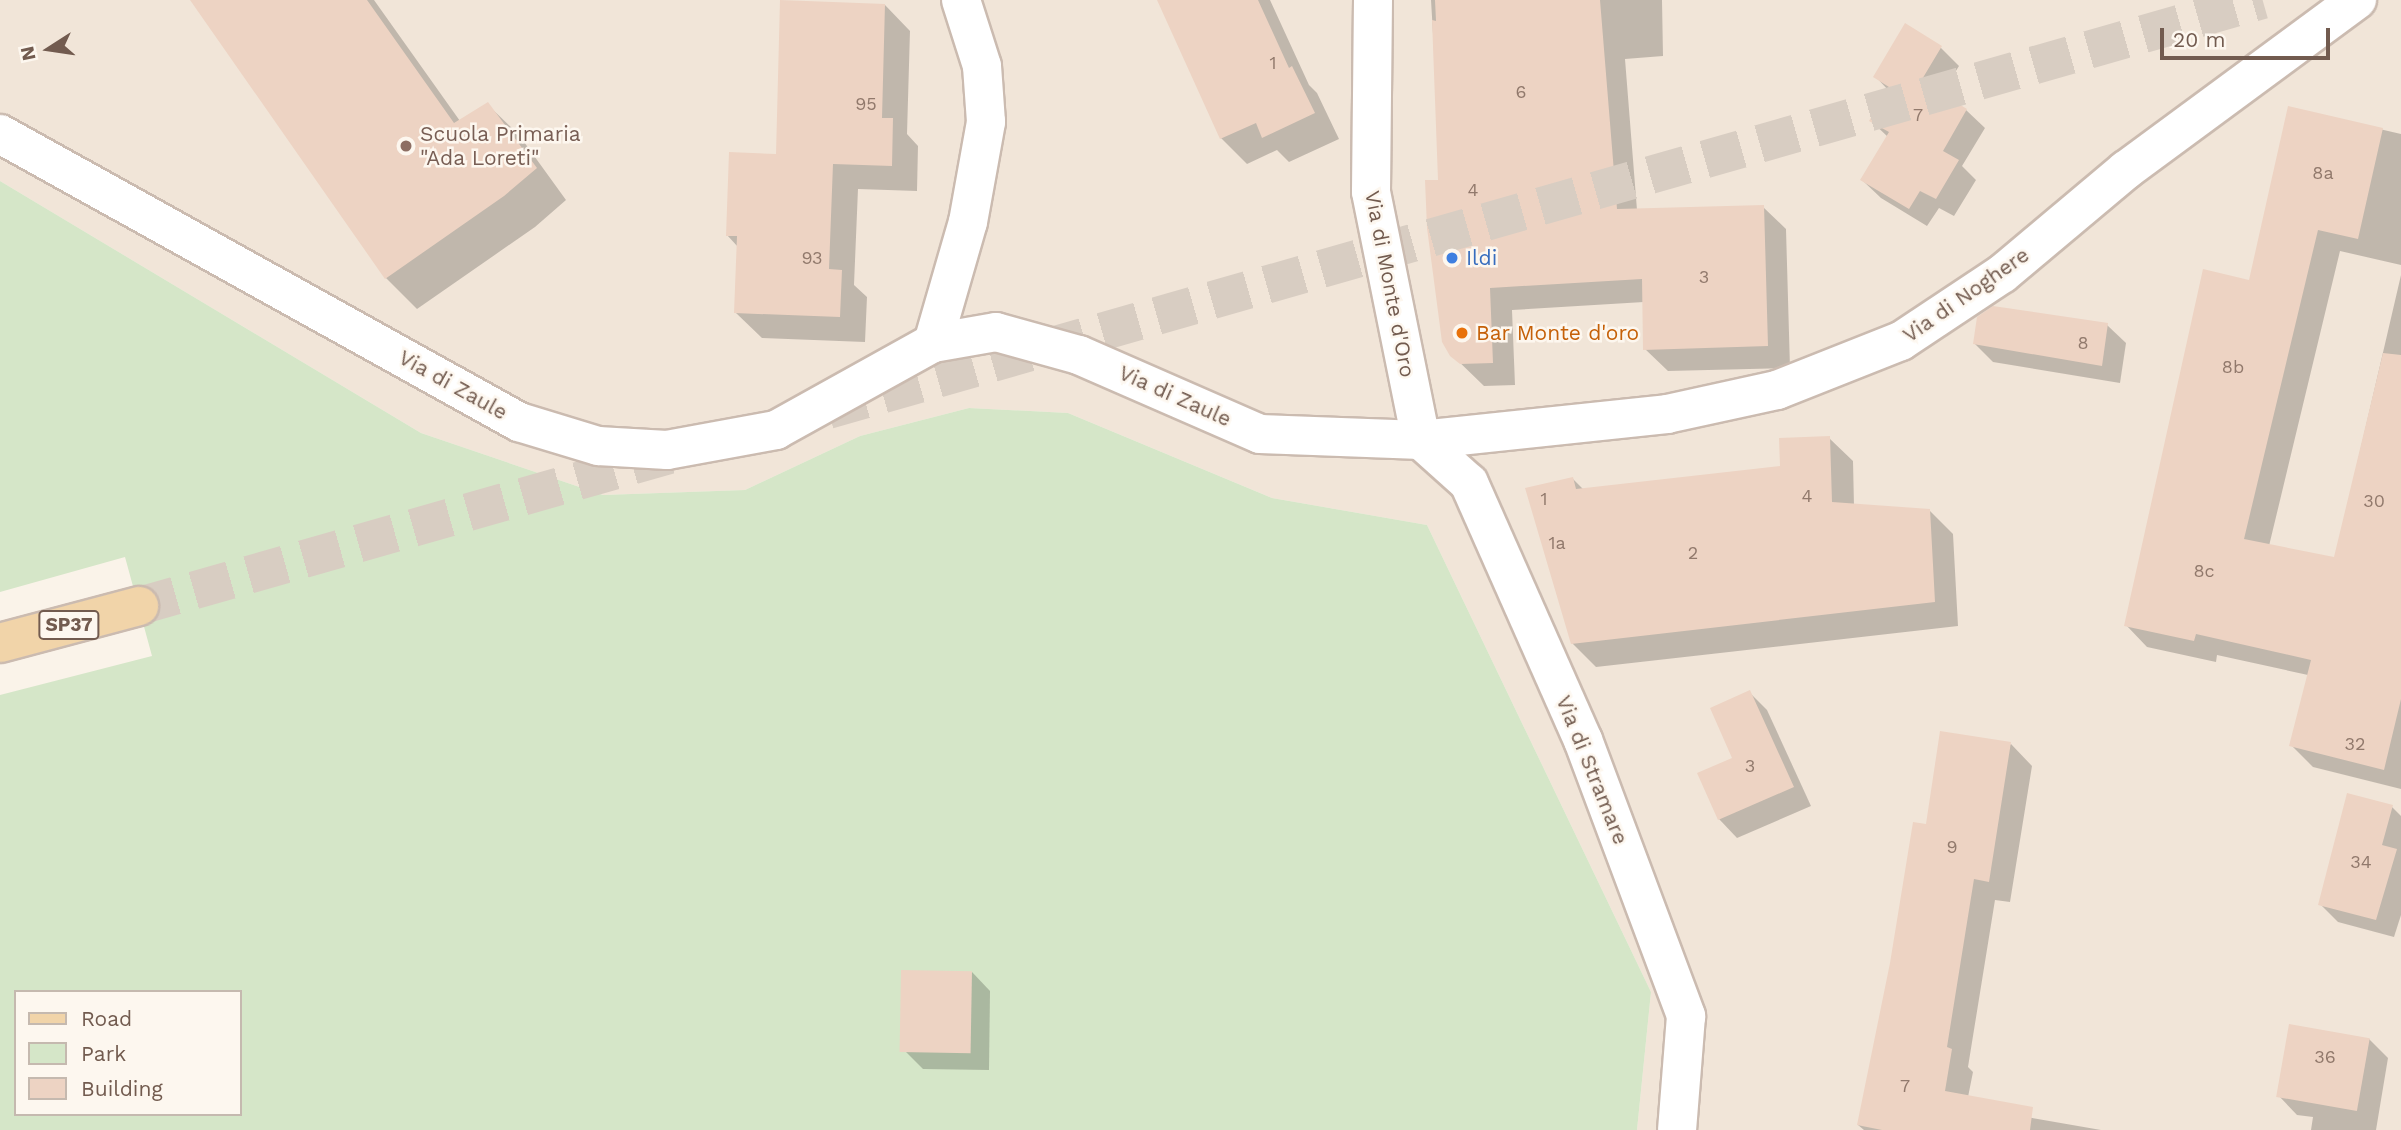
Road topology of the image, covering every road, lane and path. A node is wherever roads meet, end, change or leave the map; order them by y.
1 (961, 0) edge
2 (1373, 0) edge
3 (2357, 0) edge
4 (0, 134) edge
5 (933, 344) junction
6 (1421, 440) junction
7 (139, 606) tunnel mouth
8 (0, 643) edge
9 (1677, 1130) edge

1 - 5 street
2 - 6 street, Via di Monte d'Oro
3 - 6 street, Via di Noghere
4 - 5 street, Via di Zaule
5 - 6 street, Via di Zaule
6 - 9 street, Via di Stramare
7 - 8 main road, SP37

